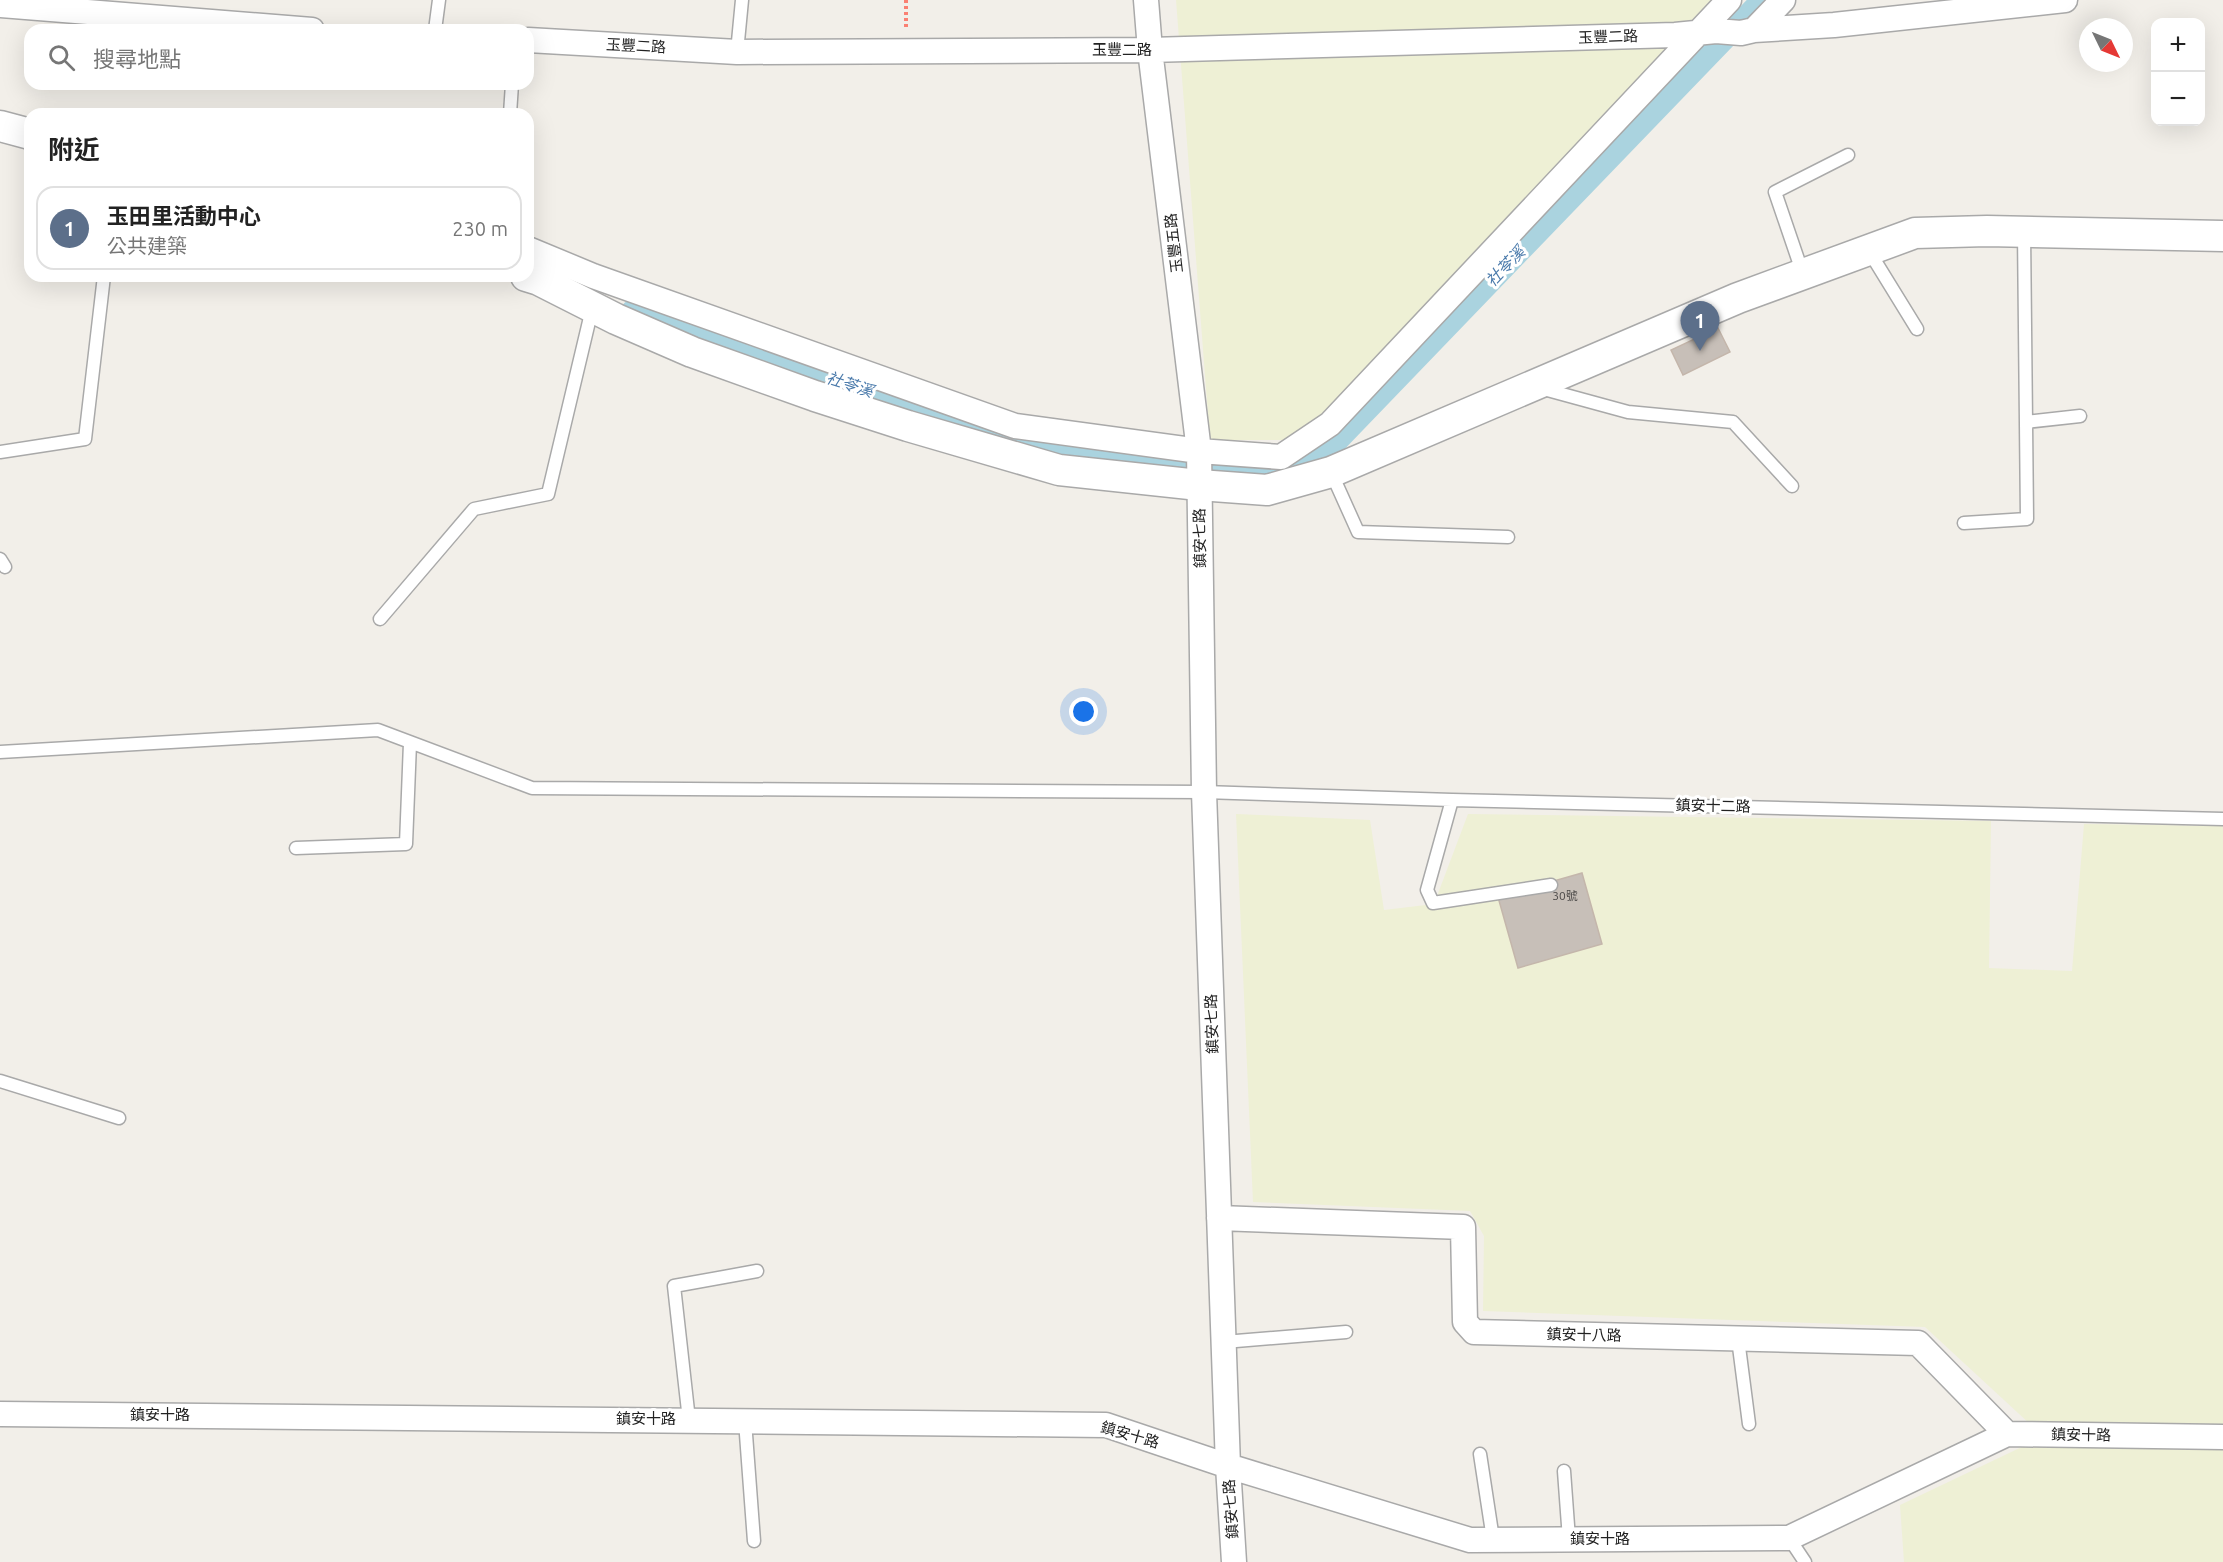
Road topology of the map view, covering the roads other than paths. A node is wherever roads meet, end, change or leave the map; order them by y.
1 (439, 0) edge
2 (742, 0) edge
3 (1146, 0) edge
4 (1728, 0) edge
5 (1783, 0) edge
6 (2065, 0) edge
7 (0, 5) edge
8 (237, 24) edge
9 (436, 24) edge
10 (1748, 31) junction
11 (1706, 33) junction
12 (534, 40) edge
13 (1150, 50) junction
14 (737, 52) junction
15 (512, 90) edge
16 (510, 108) edge
17 (0, 126) edge
18 (24, 132) edge
19 (1848, 155) dead end
20 (2024, 232) junction
21 (2223, 236) edge
22 (1869, 250) junction
23 (534, 251) edge
24 (1803, 274) junction
25 (534, 278) edge
26 (103, 282) edge
27 (593, 308) junction
28 (1917, 329) dead end
29 (1533, 386) junction
30 (2080, 416) dead end
31 (2026, 422) junction
32 (1199, 451) junction
33 (0, 452) edge
34 (1331, 472) junction
35 (1199, 485) junction
36 (1792, 486) dead end
37 (1964, 523) dead end
38 (1508, 537) dead end
39 (380, 619) dead end
40 (410, 743) junction
41 (0, 752) edge
42 (1204, 792) junction
43 (1452, 800) junction
44 (2223, 819) edge
45 (296, 848) dead end
46 (1551, 885) dead end
47 (0, 1081) edge
48 (119, 1118) dead end
49 (1220, 1218) junction
50 (757, 1271) dead end
51 (1346, 1332) dead end
52 (1738, 1339) junction
53 (1224, 1342) junction
54 (0, 1414) edge
55 (689, 1420) junction
56 (745, 1420) junction
57 (1749, 1424) dead end
58 (2007, 1434) junction
59 (2223, 1437) edge
60 (1480, 1454) dead end
61 (1228, 1466) junction
62 (1564, 1471) dead end
63 (1790, 1538) junction
64 (1493, 1539) junction
65 (1569, 1539) junction
66 (754, 1541) dead end
67 (1234, 1562) edge
68 (1805, 1562) edge

1 - 9 lane
2 - 14 lane
3 - 13 street, 玉豐五路
4 - 11 street
5 - 10 street
6 - 10 street
7 - 8 street
10 - 11 street, 玉豐二路
11 - 13 street, 玉豐二路
11 - 32 street
12 - 14 street, 玉豐二路
13 - 14 street, 玉豐二路
13 - 32 street, 玉豐五路
15 - 16 lane
17 - 18 street
19 - 24 lane
20 - 21 street
20 - 22 street
20 - 31 lane
22 - 24 street
22 - 28 lane
23 - 32 street
24 - 29 street
25 - 27 street
26 - 33 lane
27 - 35 street
27 - 39 lane
29 - 34 street
29 - 36 lane
30 - 31 lane
31 - 37 lane
32 - 35 street, 玉豐五路
34 - 35 street
34 - 38 lane
35 - 42 street, 鎮安七路
40 - 41 lane, 鎮安十二路
40 - 42 lane, 鎮安十二路
40 - 45 lane
42 - 43 lane, 鎮安十二路
42 - 49 street, 鎮安七路
43 - 44 lane, 鎮安十二路
43 - 46 lane
47 - 48 lane
49 - 52 street, 鎮安十八路
49 - 53 street, 鎮安七路
50 - 55 lane
51 - 53 lane
52 - 57 lane
52 - 58 street, 鎮安十八路
53 - 61 street, 鎮安七路
54 - 55 street, 鎮安十路
55 - 56 street, 鎮安十路
56 - 61 street, 鎮安十路
56 - 66 lane
58 - 59 street, 鎮安十路
58 - 63 street, 鎮安十路
60 - 64 lane
61 - 64 street, 鎮安十路
61 - 67 street, 鎮安七路
62 - 65 lane
63 - 65 street, 鎮安十路
63 - 68 lane
64 - 65 street, 鎮安十路

